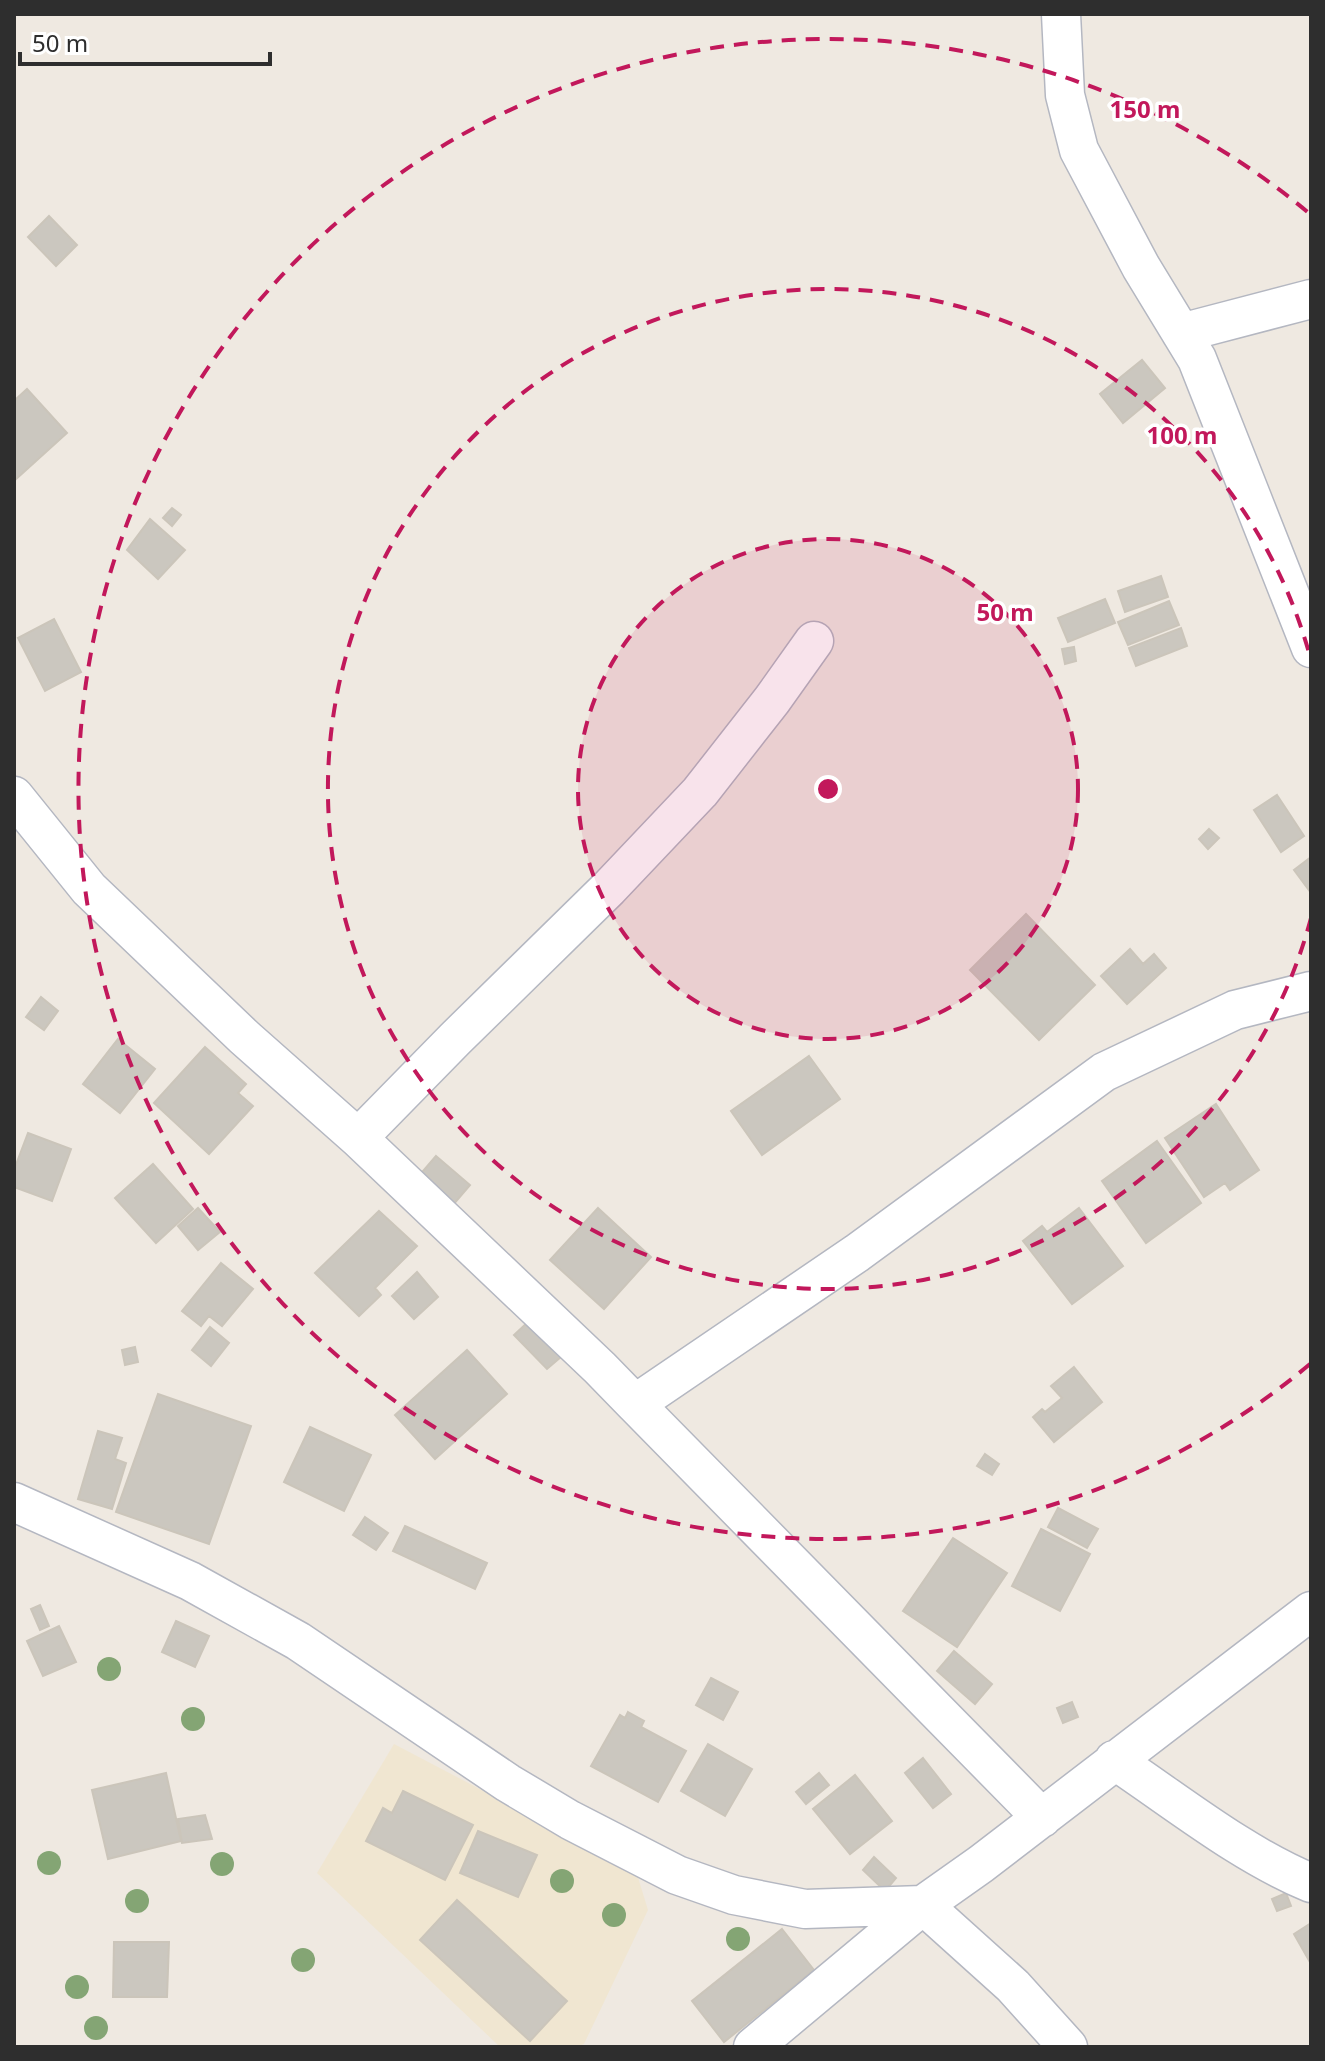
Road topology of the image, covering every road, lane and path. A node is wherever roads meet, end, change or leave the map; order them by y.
1 (1061, 14) edge
2 (1311, 299) edge
3 (1181, 333) junction
4 (814, 641) dead end
5 (1311, 648) edge
6 (14, 796) edge
7 (1311, 991) edge
8 (358, 1138) junction
9 (635, 1404) junction
10 (14, 1503) edge
11 (1311, 1611) edge
12 (1114, 1760) junction
13 (1042, 1818) junction
14 (1311, 1883) edge
15 (923, 1905) junction
16 (753, 2047) edge
17 (1068, 2047) edge

1 - 3 street
2 - 3 street
3 - 5 street
4 - 8 street
6 - 8 street
7 - 9 street
8 - 9 street
9 - 13 street
10 - 15 street
11 - 12 street
12 - 13 street
12 - 14 street
13 - 15 street
15 - 16 street
15 - 17 street

